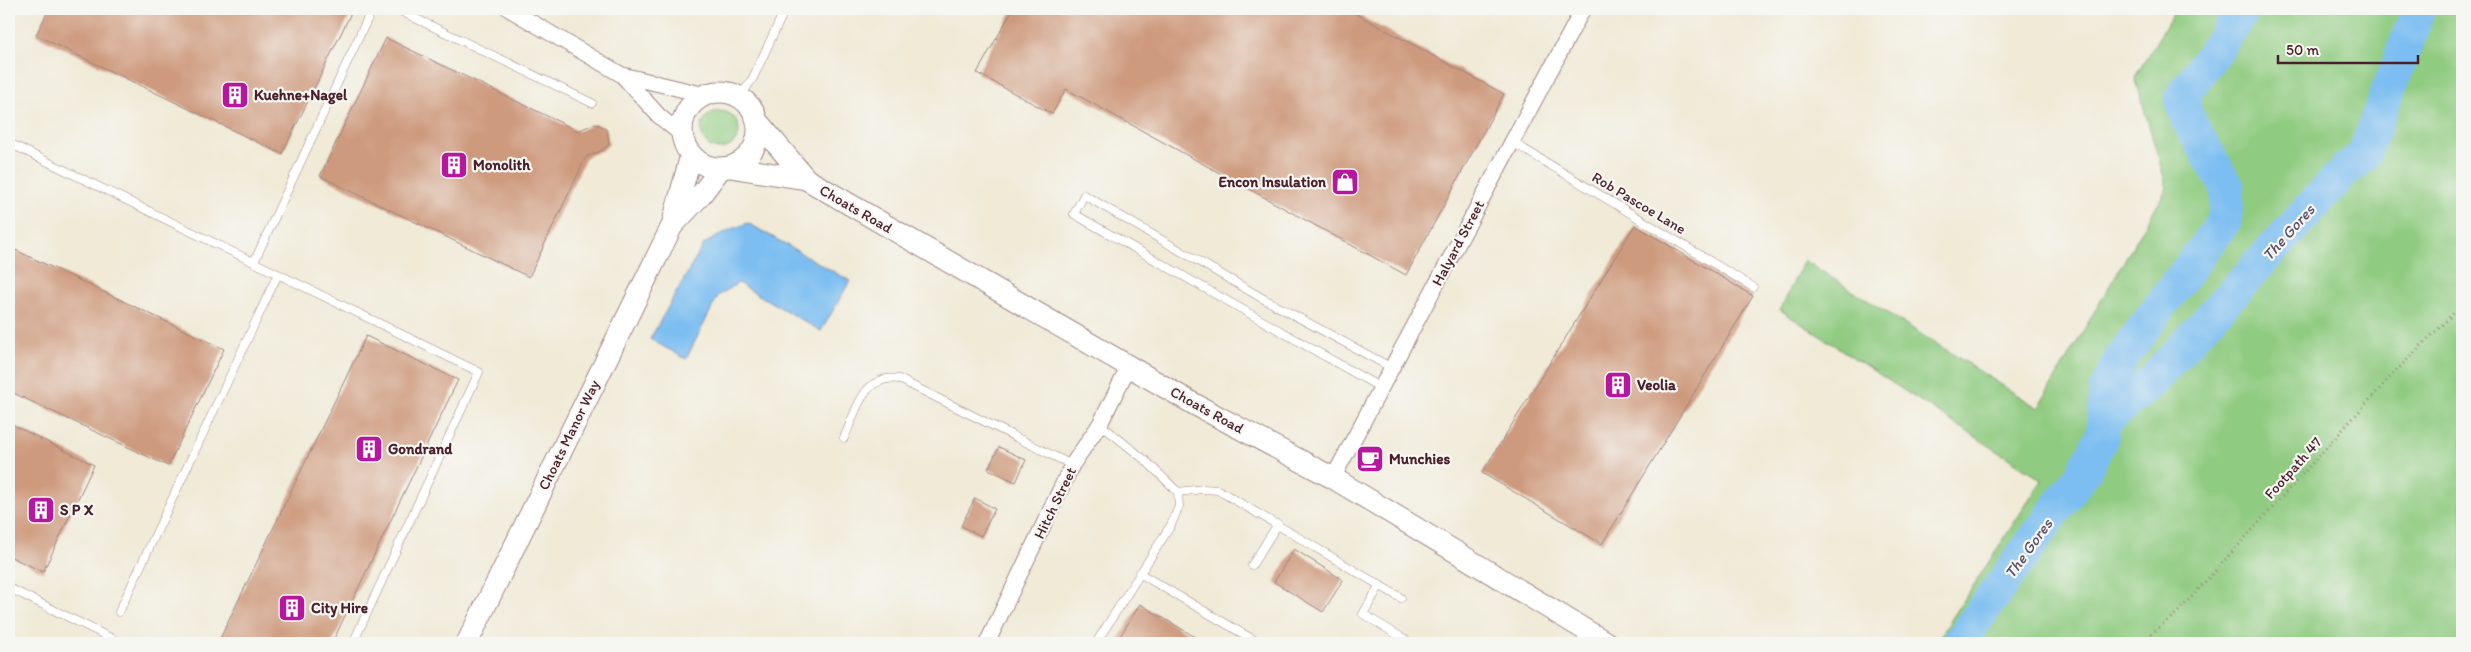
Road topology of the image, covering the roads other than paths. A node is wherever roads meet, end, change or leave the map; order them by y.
1 (372, 9) edge
2 (396, 9) edge
3 (509, 9) edge
4 (785, 9) edge
5 (1583, 9) edge
6 (622, 75) junction
7 (705, 95) junction
8 (740, 97) junction
9 (592, 102) dead end
10 (757, 121) junction
11 (682, 134) junction
12 (1512, 142) junction
13 (9, 143) edge
14 (691, 155) junction
15 (725, 167) junction
16 (806, 179) junction
17 (672, 226) junction
18 (254, 262) junction
19 (278, 274) junction
20 (1753, 287) dead end
21 (1129, 366) junction
22 (1392, 368) junction
23 (1381, 388) junction
24 (1100, 424) junction
25 (844, 438) dead end
26 (1072, 465) junction
27 (1333, 478) junction
28 (1178, 492) junction
29 (1278, 524) junction
30 (1252, 565) dead end
31 (1139, 574) junction
32 (1380, 585) junction
33 (9, 588) edge
34 (1402, 598) dead end
35 (118, 612) dead end
36 (1409, 642) edge
37 (121, 643) edge
38 (353, 643) edge
39 (467, 643) edge
40 (987, 643) edge
41 (1096, 643) edge
42 (1259, 643) edge
43 (1608, 643) edge

1 - 18 lane
2 - 9 lane
3 - 6 street
4 - 8 lane
5 - 12 street, Halyard Street
6 - 7 street
6 - 11 street
7 - 8 street
7 - 11 street
8 - 10 street
10 - 15 street
10 - 16 street, Choats Road
11 - 14 street
12 - 20 lane, Rob Pascoe Lane
12 - 22 street, Halyard Street
13 - 18 lane
14 - 15 street
14 - 17 street, Choats Manor Way
15 - 16 street, Choats Road
15 - 17 street, Choats Manor Way
16 - 21 street, Choats Road
17 - 39 street, Choats Manor Way
18 - 19 lane
19 - 35 lane
19 - 38 lane
21 - 24 street, Hitch Street
21 - 27 street, Choats Road
22 - 23 street, Halyard Street
22 - 23 lane
23 - 27 street, Halyard Street
24 - 26 street, Hitch Street
24 - 28 lane
25 - 26 lane
26 - 40 street, Hitch Street
27 - 43 street, Choats Road
28 - 29 lane
28 - 31 lane
29 - 30 lane
29 - 32 lane
31 - 41 lane
31 - 42 lane
32 - 34 lane
32 - 36 lane
33 - 37 lane

